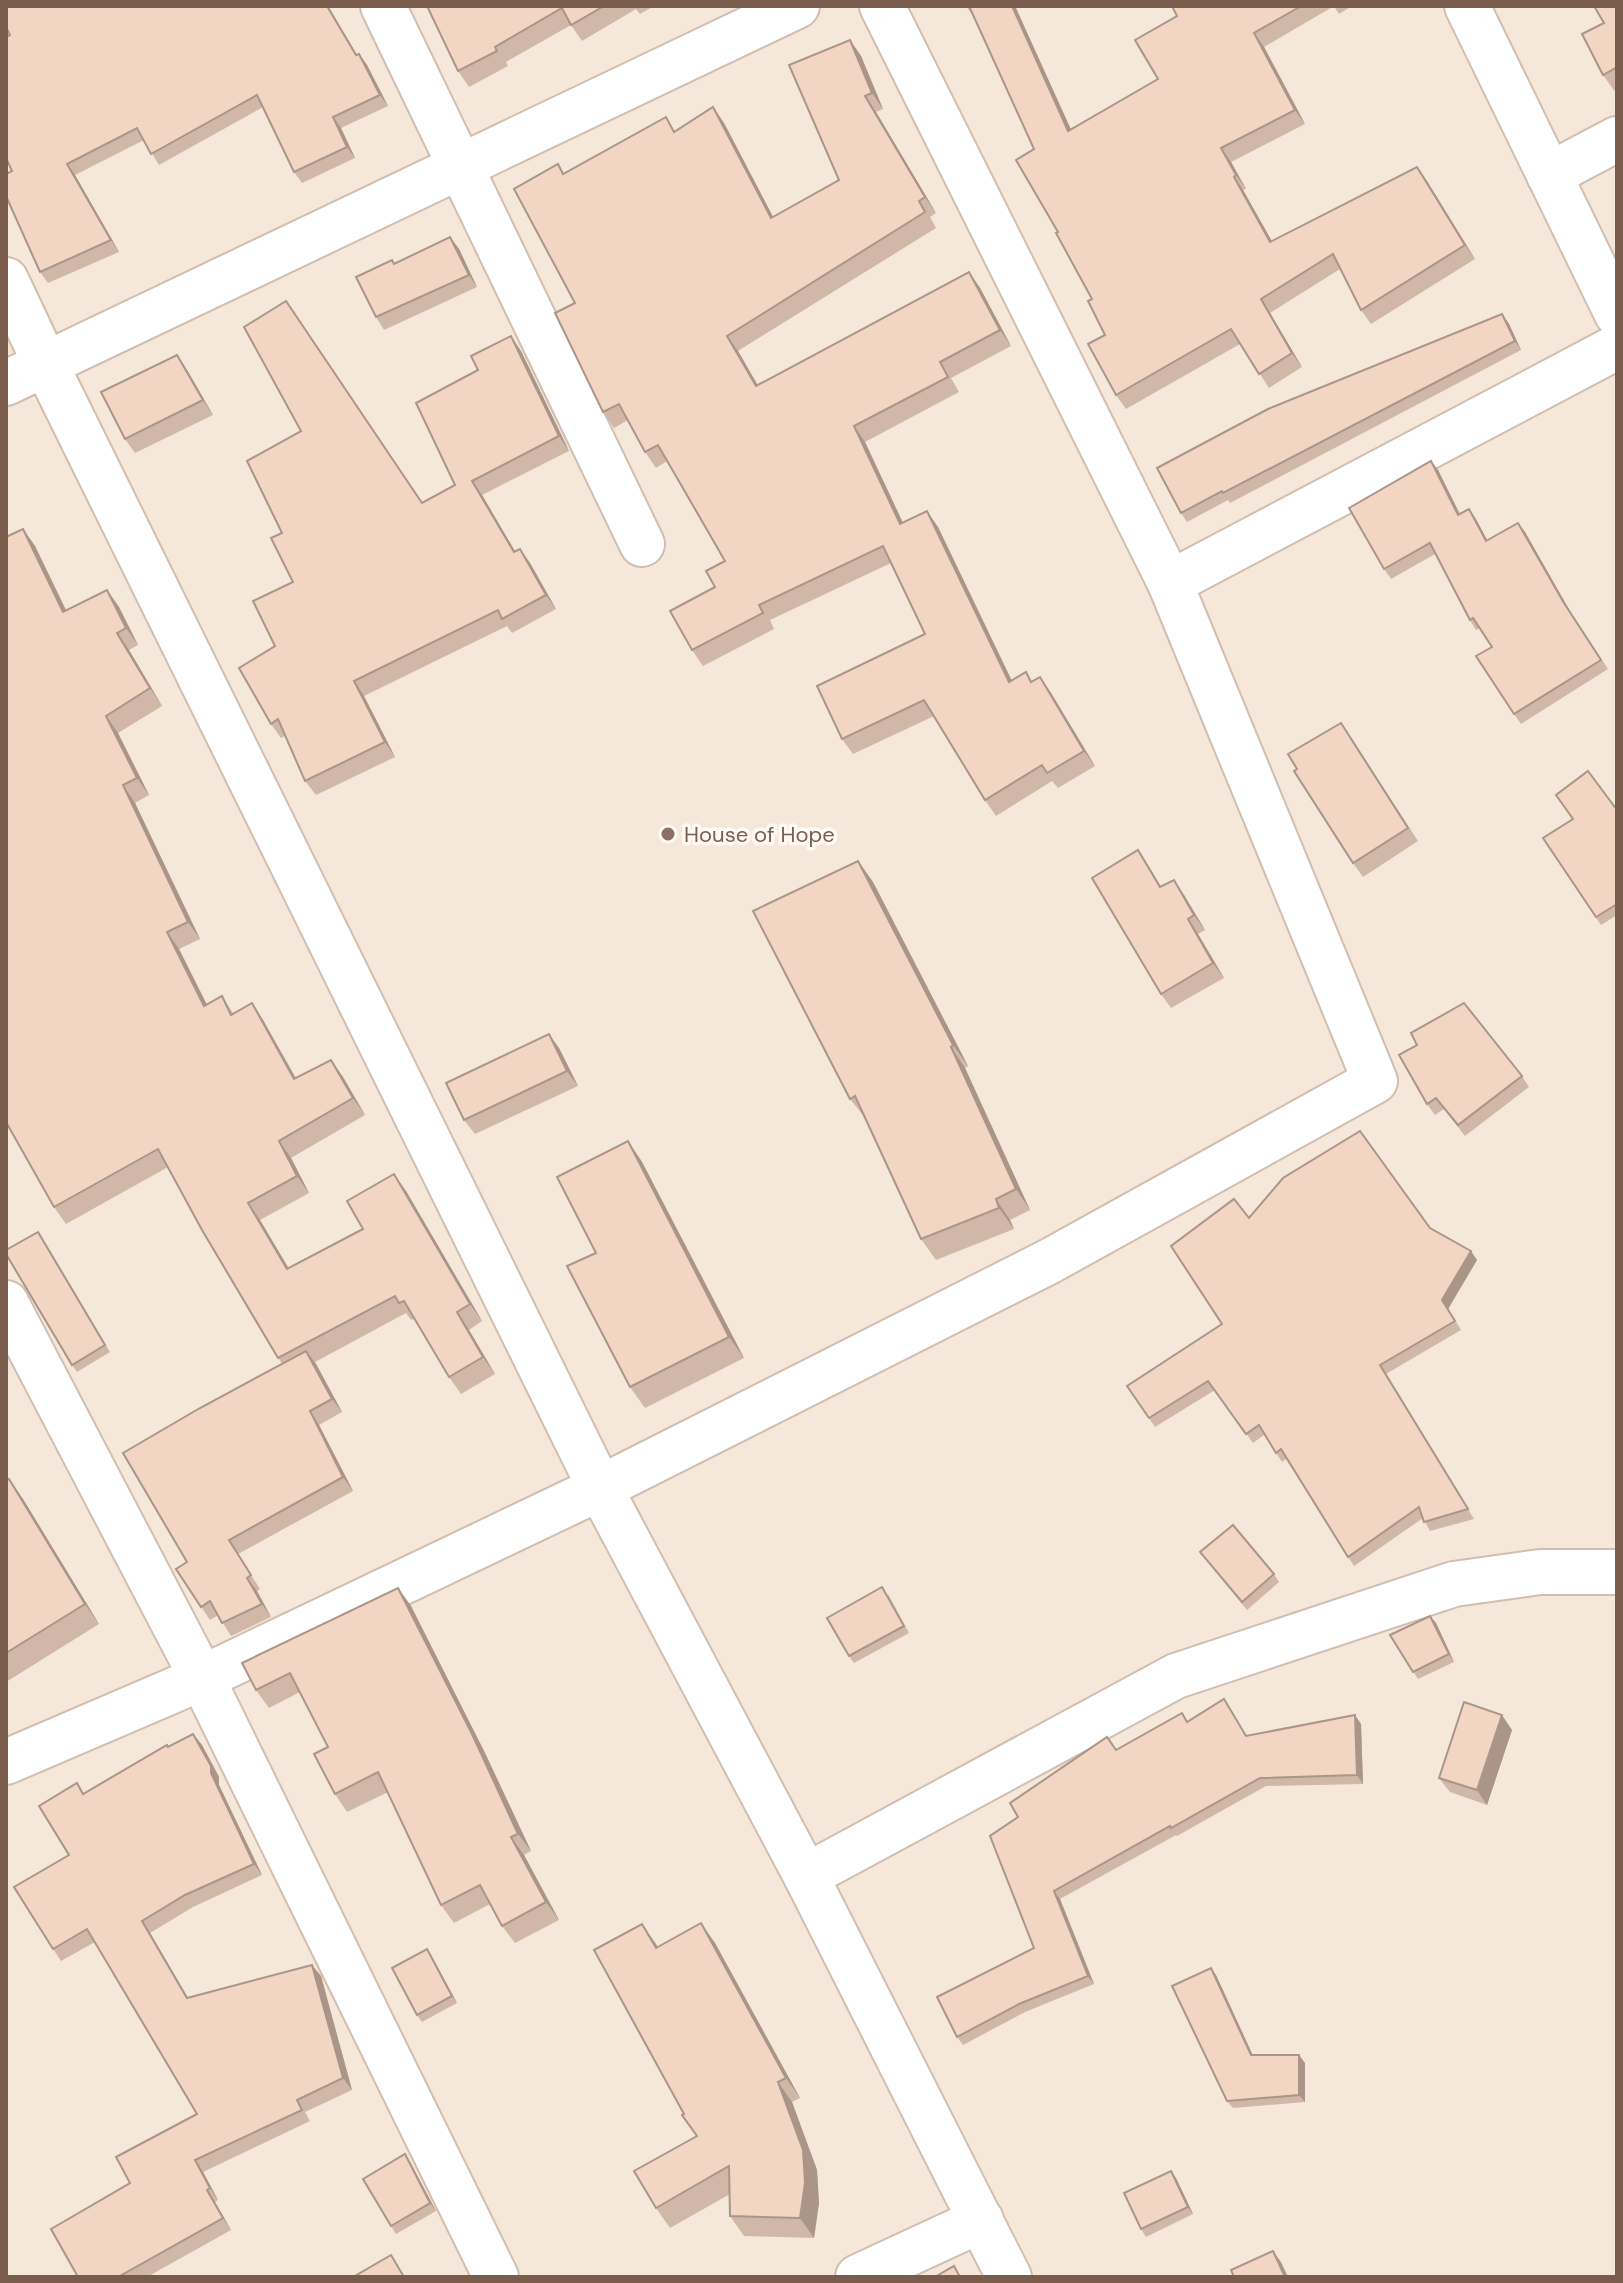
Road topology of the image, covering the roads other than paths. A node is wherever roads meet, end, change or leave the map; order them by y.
1 (383, 6) edge
2 (797, 6) edge
3 (882, 6) edge
4 (1467, 6) edge
5 (1617, 139) edge
6 (459, 166) junction
7 (1549, 175) junction
8 (6, 280) edge
9 (1617, 314) edge
10 (1617, 347) edge
11 (46, 365) junction
12 (6, 383) edge
13 (642, 544) dead end
14 (1170, 583) junction
15 (6, 1303) edge
16 (600, 1488) junction
17 (1617, 1572) edge
18 (202, 1678) junction
19 (6, 1762) edge
20 (806, 1876) junction
21 (981, 2220) junction
22 (496, 2277) edge
23 (858, 2277) edge
24 (1009, 2277) edge

1 - 6 street
2 - 6 street
3 - 14 street
4 - 7 street
5 - 7 street
6 - 11 street
6 - 13 street
7 - 9 street
8 - 11 street
10 - 14 street
11 - 12 street
11 - 16 street
14 - 16 street
15 - 18 street
16 - 18 street
16 - 20 street
17 - 20 street
18 - 19 street
18 - 22 street
20 - 21 street
21 - 23 street
21 - 24 street

